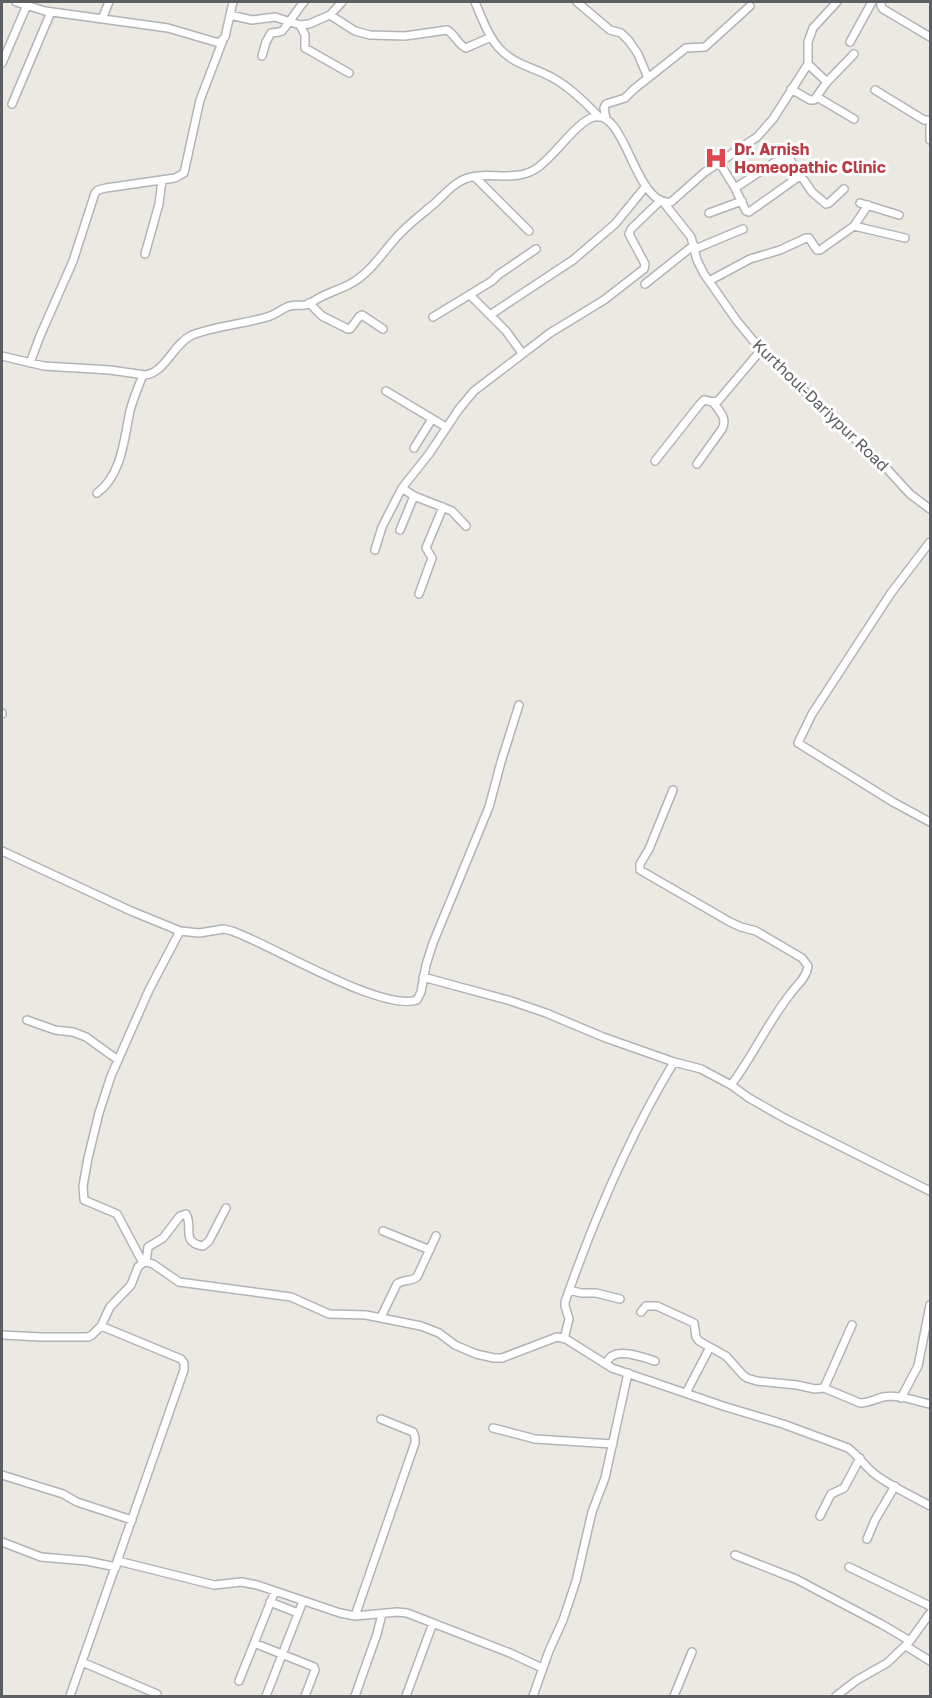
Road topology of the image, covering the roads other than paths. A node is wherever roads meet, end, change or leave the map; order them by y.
1 (16, 2) edge
2 (109, 2) edge
3 (233, 2) edge
4 (304, 2) edge
5 (342, 2) edge
6 (475, 2) edge
7 (577, 2) edge
8 (837, 2) edge
9 (872, 2) edge
10 (881, 2) edge
11 (27, 5) junction
12 (750, 6) dead end
13 (51, 12) junction
14 (230, 15) junction
15 (330, 15) junction
16 (102, 19) junction
17 (288, 21) junction
18 (300, 25) junction
19 (490, 37) junction
20 (930, 37) edge
21 (223, 40) junction
22 (850, 42) dead end
23 (854, 54) dead end
24 (262, 56) dead end
25 (2, 63) edge
26 (808, 64) junction
27 (349, 73) dead end
28 (648, 78) junction
29 (827, 82) junction
30 (791, 89) junction
31 (875, 90) dead end
32 (817, 97) junction
33 (12, 104) dead end
34 (603, 118) junction
35 (854, 119) dead end
36 (930, 120) edge
37 (930, 125) edge
38 (930, 140) edge
39 (719, 162) junction
40 (811, 168) dead end
41 (801, 175) junction
42 (475, 177) junction
43 (162, 180) junction
44 (646, 186) junction
45 (735, 188) junction
46 (844, 189) dead end
47 (741, 201) junction
48 (662, 202) junction
49 (860, 203) dead end
50 (868, 205) junction
51 (709, 213) dead end
52 (899, 215) dead end
53 (854, 226) junction
54 (743, 229) dead end
55 (529, 231) dead end
56 (905, 238) dead end
57 (694, 247) junction
58 (536, 249) dead end
59 (145, 254) dead end
60 (645, 267) junction
61 (654, 277) junction
62 (709, 281) junction
63 (645, 285) dead end
64 (470, 295) junction
65 (309, 303) junction
66 (490, 315) junction
67 (433, 317) dead end
68 (383, 328) dead end
69 (761, 350) junction
70 (522, 353) junction
71 (2, 357) edge
72 (30, 363) junction
73 (143, 375) junction
74 (386, 391) dead end
75 (713, 402) junction
76 (432, 419) junction
77 (446, 427) junction
78 (414, 448) dead end
79 (655, 461) dead end
80 (696, 464) dead end
81 (402, 488) junction
82 (97, 493) dead end
83 (414, 496) junction
84 (442, 507) junction
85 (930, 509) edge
86 (466, 526) dead end
87 (400, 530) dead end
88 (930, 542) edge
89 (375, 550) dead end
90 (419, 594) dead end
91 (519, 705) dead end
92 (673, 790) dead end
93 (930, 822) edge
94 (2, 851) edge
95 (180, 931) junction
96 (423, 977) junction
97 (27, 1020) dead end
98 (118, 1060) junction
99 (674, 1062) junction
100 (731, 1085) junction
101 (930, 1191) edge
102 (226, 1208) dead end
103 (382, 1231) dead end
104 (436, 1236) dead end
105 (430, 1250) junction
106 (144, 1262) junction
107 (570, 1290) junction
108 (620, 1299) dead end
109 (930, 1305) edge
110 (641, 1312) dead end
111 (381, 1317) junction
112 (852, 1325) dead end
113 (101, 1326) junction
114 (2, 1335) edge
115 (564, 1339) junction
116 (710, 1347) junction
117 (655, 1361) dead end
118 (606, 1364) junction
119 (628, 1373) junction
120 (824, 1388) junction
121 (686, 1393) junction
122 (900, 1398) junction
123 (930, 1404) edge
124 (381, 1419) dead end
125 (493, 1428) dead end
126 (613, 1444) junction
127 (860, 1458) junction
128 (2, 1475) edge
129 (895, 1486) junction
130 (930, 1506) edge
131 (820, 1516) dead end
132 (132, 1520) junction
133 (867, 1539) dead end
134 (2, 1542) edge
135 (735, 1555) dead end
136 (117, 1564) junction
137 (849, 1568) dead end
138 (275, 1591) junction
139 (303, 1601) junction
140 (270, 1602) junction
141 (930, 1606) edge
142 (298, 1613) junction
143 (930, 1613) edge
144 (382, 1614) junction
145 (355, 1616) junction
146 (433, 1623) junction
147 (254, 1643) junction
148 (908, 1643) junction
149 (692, 1652) dead end
150 (283, 1654) junction
151 (930, 1661) edge
152 (82, 1662) junction
153 (542, 1668) junction
154 (239, 1682) dead end
155 (158, 1694) dead end
156 (70, 1696) edge
157 (266, 1696) edge
158 (304, 1696) edge
159 (355, 1696) edge
160 (406, 1696) edge
161 (532, 1696) edge
162 (674, 1696) edge
163 (836, 1696) edge

1 - 11 street
2 - 16 street
3 - 14 street
4 - 17 street
5 - 15 street
6 - 19 street
7 - 28 street
8 - 26 street
9 - 22 street
10 - 20 street
11 - 13 street
11 - 25 street
12 - 28 street
13 - 16 street
13 - 33 street
14 - 17 street
14 - 21 street
15 - 18 street
15 - 19 street
16 - 21 street
17 - 18 street
17 - 24 street
18 - 27 street
19 - 34 street, Kurthoul-Dariypur Road
21 - 43 street
23 - 29 street
26 - 29 street
26 - 30 street
28 - 34 street
29 - 32 street
30 - 32 street
30 - 39 street
31 - 36 street
32 - 35 street
34 - 42 street
34 - 44 street, Kurthoul-Dariypur Road
37 - 38 street
39 - 45 street
39 - 48 street
40 - 41 street
41 - 45 street
41 - 46 street
41 - 47 street
42 - 55 street
42 - 65 street
43 - 59 street
43 - 72 street
44 - 48 street, Kurthoul-Dariypur Road
44 - 66 street
45 - 47 street
47 - 51 street
48 - 57 street, Kurthoul-Dariypur Road
48 - 60 street
49 - 50 street
50 - 52 street
50 - 53 street
53 - 56 street
53 - 62 street
54 - 57 street
57 - 61 street
57 - 62 street, Kurthoul-Dariypur Road
58 - 64 street
60 - 61 street
60 - 70 street
61 - 63 street
62 - 69 street, Kurthoul-Dariypur Road
64 - 66 street
64 - 67 street
65 - 68 street
65 - 73 street
66 - 70 street
69 - 75 street
69 - 85 street, Kurthoul-Dariypur Road
70 - 77 street
71 - 72 street
72 - 73 street
73 - 82 street
74 - 76 street
75 - 79 street
75 - 80 street
76 - 77 street
76 - 78 street
77 - 81 street
81 - 83 street
81 - 89 street
83 - 84 street
83 - 87 street
84 - 86 street
84 - 90 street
88 - 93 street
91 - 96 street
92 - 100 street
94 - 95 street
95 - 96 street
95 - 98 street
96 - 99 street
97 - 98 street
98 - 106 street
99 - 100 street
99 - 107 street
100 - 101 street
102 - 106 street
103 - 105 street
104 - 105 street
105 - 111 street
106 - 111 street
106 - 113 street
107 - 108 street
107 - 115 street
109 - 122 street
110 - 116 street
111 - 115 street
112 - 120 street
113 - 114 street
113 - 132 street
115 - 118 street
116 - 120 street
116 - 121 street
117 - 118 street
118 - 119 street
119 - 121 street
119 - 126 street
120 - 122 street
121 - 127 street
122 - 123 street
124 - 145 street
125 - 126 street
126 - 153 street
127 - 129 street
127 - 131 street
128 - 132 street
129 - 130 street
129 - 133 street
132 - 136 street
134 - 136 street
135 - 148 street
136 - 138 street
136 - 152 street
137 - 141 street
138 - 139 street
138 - 140 street
139 - 142 street
139 - 145 street
140 - 142 street
140 - 147 street
142 - 150 street
143 - 148 street
144 - 145 street
144 - 146 street
144 - 159 street
146 - 153 street
146 - 160 street
147 - 150 street
147 - 154 street
148 - 151 street
148 - 163 street
149 - 162 street
150 - 157 street
150 - 158 street
152 - 155 street
152 - 156 street
153 - 161 street

